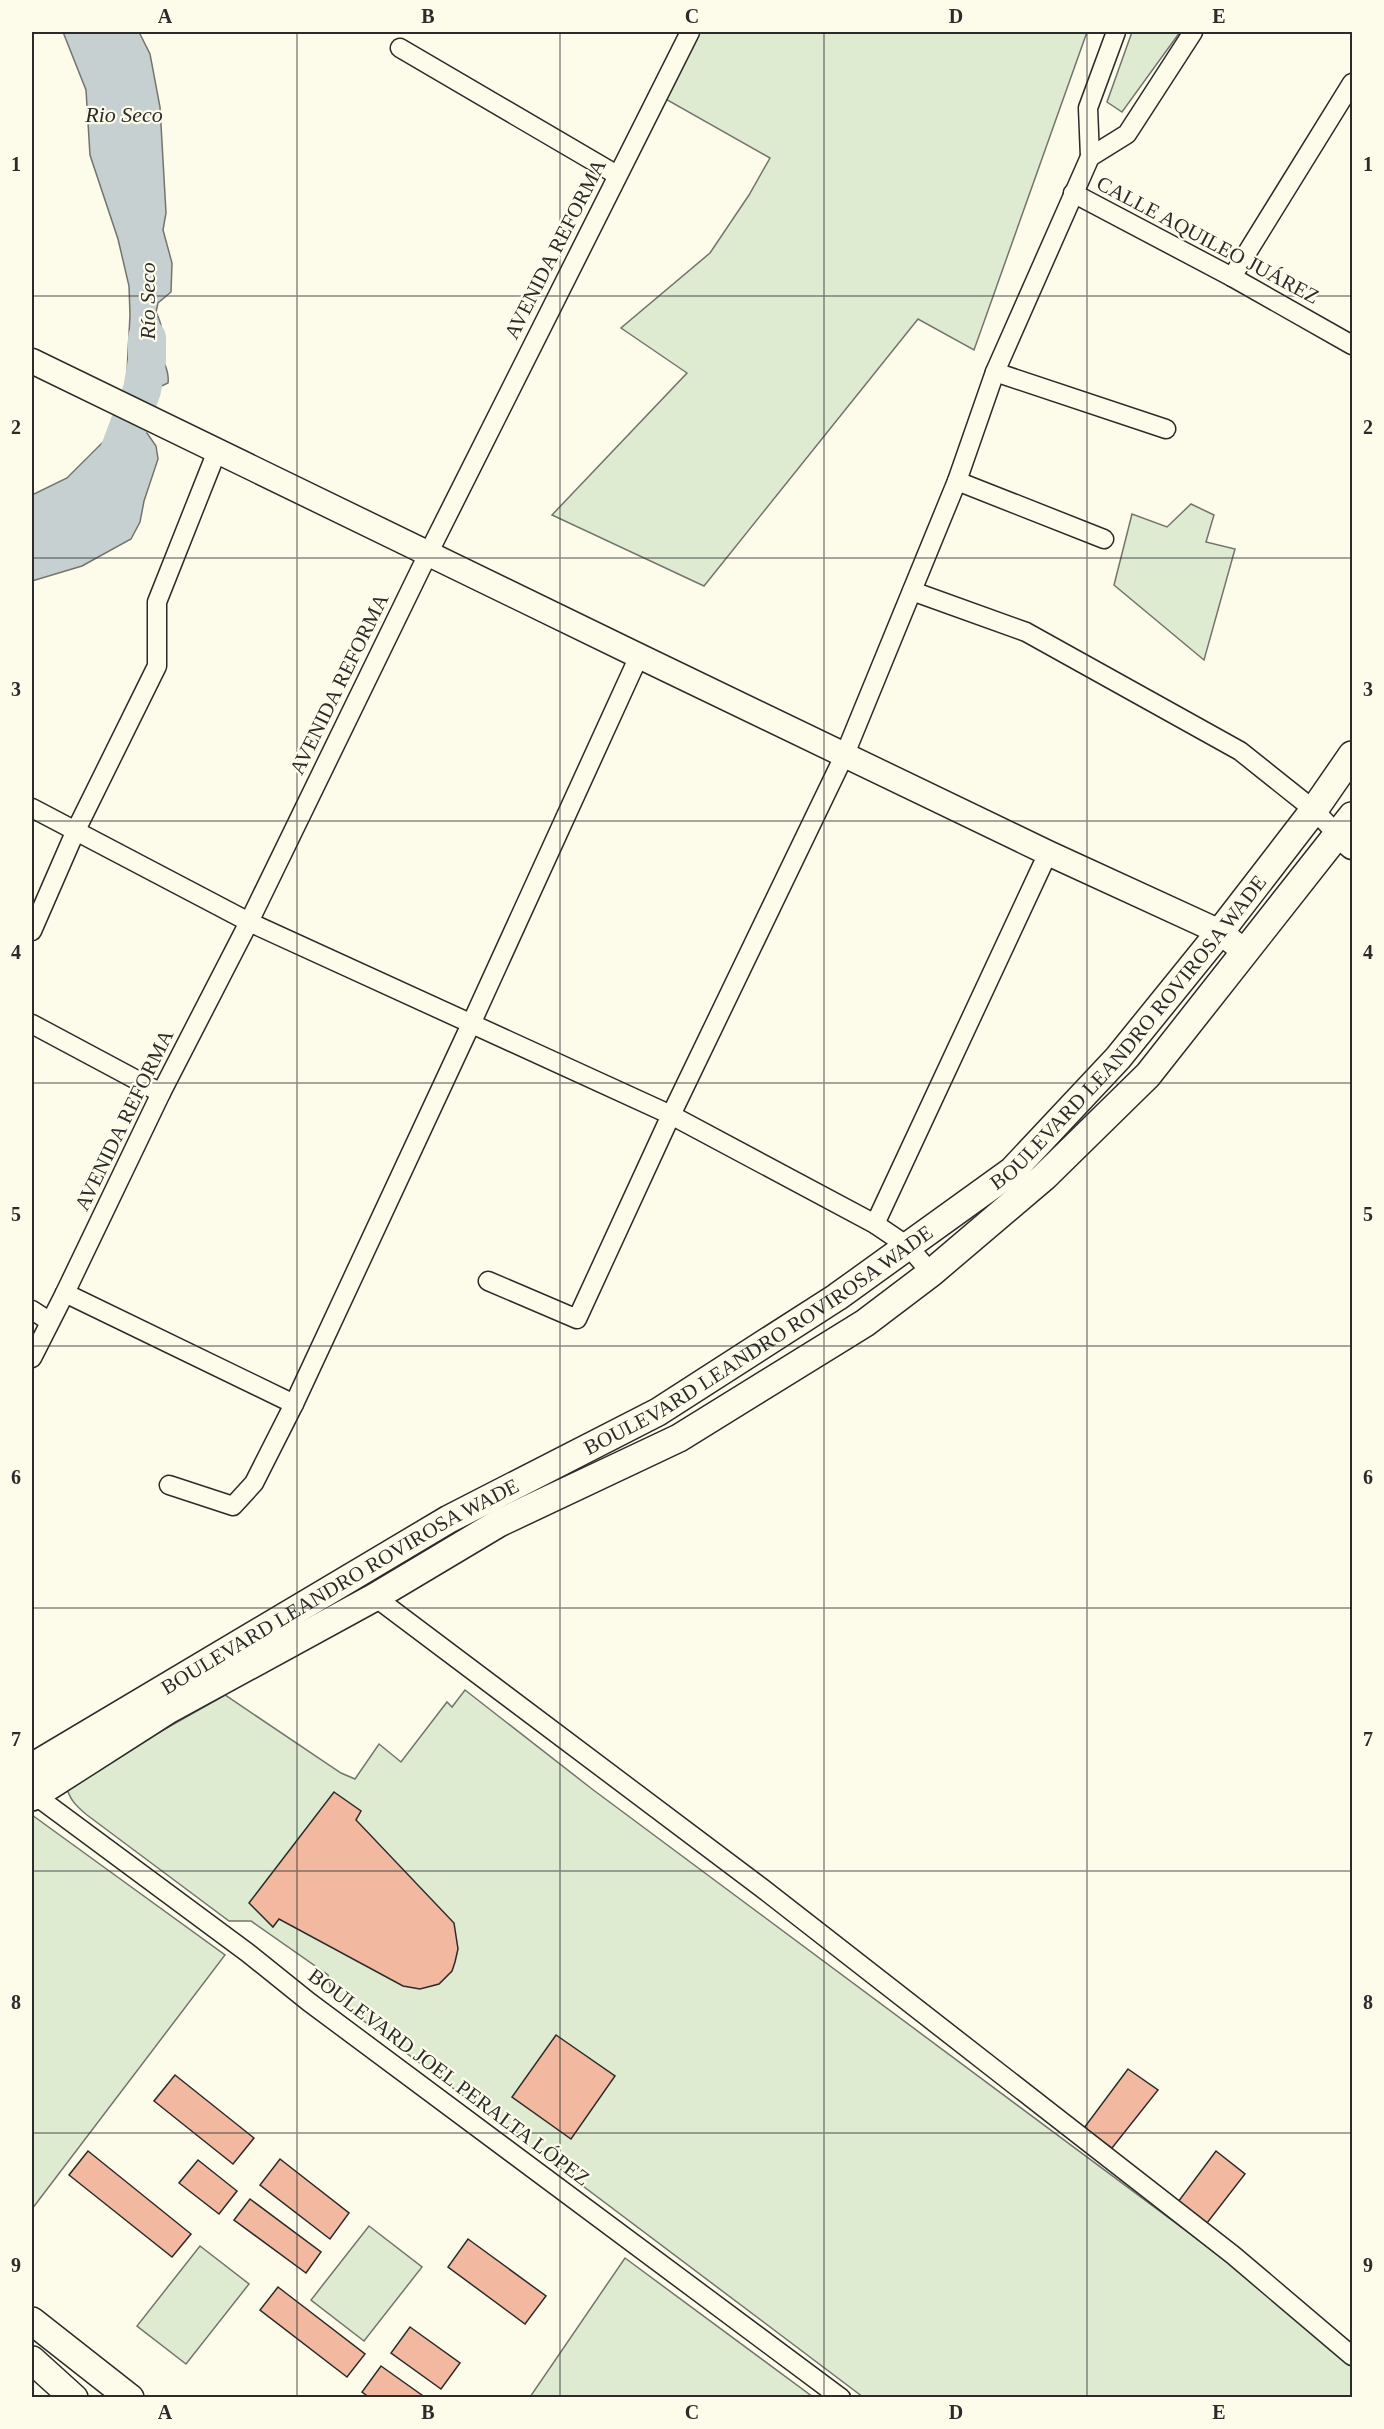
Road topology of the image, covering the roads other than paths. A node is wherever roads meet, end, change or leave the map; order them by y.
1 (690, 32) edge
2 (1116, 32) edge
3 (1193, 32) edge
4 (400, 48) dead end
5 (1353, 83) edge
6 (1090, 157) junction
7 (617, 175) junction
8 (1073, 193) junction
9 (1232, 277) junction
10 (1353, 345) edge
11 (32, 361) edge
12 (995, 372) junction
13 (1166, 429) dead end
14 (217, 451) junction
15 (957, 481) junction
16 (1104, 539) dead end
17 (428, 554) junction
18 (912, 591) junction
19 (639, 656) junction
20 (845, 754) junction
21 (1353, 755) edge
22 (32, 808) edge
23 (1314, 810) junction
24 (76, 830) junction
25 (1348, 833) edge
26 (1048, 853) junction
27 (249, 921) junction
28 (32, 931) edge
29 (1220, 932) junction
30 (1244, 951) junction
31 (32, 1024) edge
32 (471, 1024) junction
33 (160, 1093) junction
34 (671, 1115) junction
35 (875, 1224) junction
36 (909, 1247) junction
37 (931, 1273) junction
38 (488, 1281) dead end
39 (65, 1293) junction
40 (32, 1310) edge
41 (50, 1322) junction
42 (32, 1358) edge
43 (294, 1404) junction
44 (658, 1412) junction
45 (679, 1438) junction
46 (169, 1485) dead end
47 (375, 1597) junction
48 (32, 1767) edge
49 (33, 1795) edge
50 (32, 2321) edge
51 (1353, 2356) edge
52 (32, 2360) edge
53 (86, 2363) junction
54 (64, 2395) edge
55 (130, 2397) edge
56 (841, 2397) edge

1 - 7 street, AVENIDA REFORMA
2 - 6 street
3 - 6 street
4 - 7 street
5 - 9 street
6 - 8 street
7 - 17 street, AVENIDA REFORMA
8 - 9 street, CALLE AQUILEO JUÁREZ
8 - 12 street
9 - 10 street, CALLE AQUILEO JUÁREZ
11 - 14 street
12 - 13 street
12 - 15 street
14 - 17 street
14 - 24 street
15 - 16 street
15 - 18 street
17 - 19 street
17 - 27 street, AVENIDA REFORMA
18 - 20 street
18 - 23 street
19 - 20 street
19 - 32 street
20 - 26 street
20 - 34 street
21 - 23 main road, BOULEVARD LEANDRO ROVIROSA WADE
22 - 24 street
23 - 25 street
23 - 29 main road, BOULEVARD LEANDRO ROVIROSA WADE
24 - 27 street
24 - 28 street
25 - 30 main road, BOULEVARD LEANDRO ROVIROSA WADE
26 - 29 street
26 - 35 street
27 - 32 street
27 - 33 street, AVENIDA REFORMA
29 - 30 street
29 - 36 main road, BOULEVARD LEANDRO ROVIROSA WADE
30 - 37 main road, BOULEVARD LEANDRO ROVIROSA WADE
31 - 33 street
32 - 34 street
32 - 43 street
33 - 39 street, AVENIDA REFORMA
34 - 35 street
34 - 38 street
35 - 36 street
36 - 37 street
36 - 44 main road, BOULEVARD LEANDRO ROVIROSA WADE
37 - 45 main road, BOULEVARD LEANDRO ROVIROSA WADE
39 - 41 street, AVENIDA REFORMA
39 - 43 street
40 - 41 street
41 - 42 street, AVENIDA REFORMA
43 - 46 street
44 - 45 main road
44 - 48 main road, BOULEVARD LEANDRO ROVIROSA WADE
45 - 47 main road, BOULEVARD LEANDRO ROVIROSA WADE
47 - 49 main road, BOULEVARD LEANDRO ROVIROSA WADE
47 - 51 street
49 - 56 street, BOULEVARD JOEL PERALTA LÓPEZ
50 - 53 main road
52 - 54 main road
53 - 54 street
53 - 55 main road

